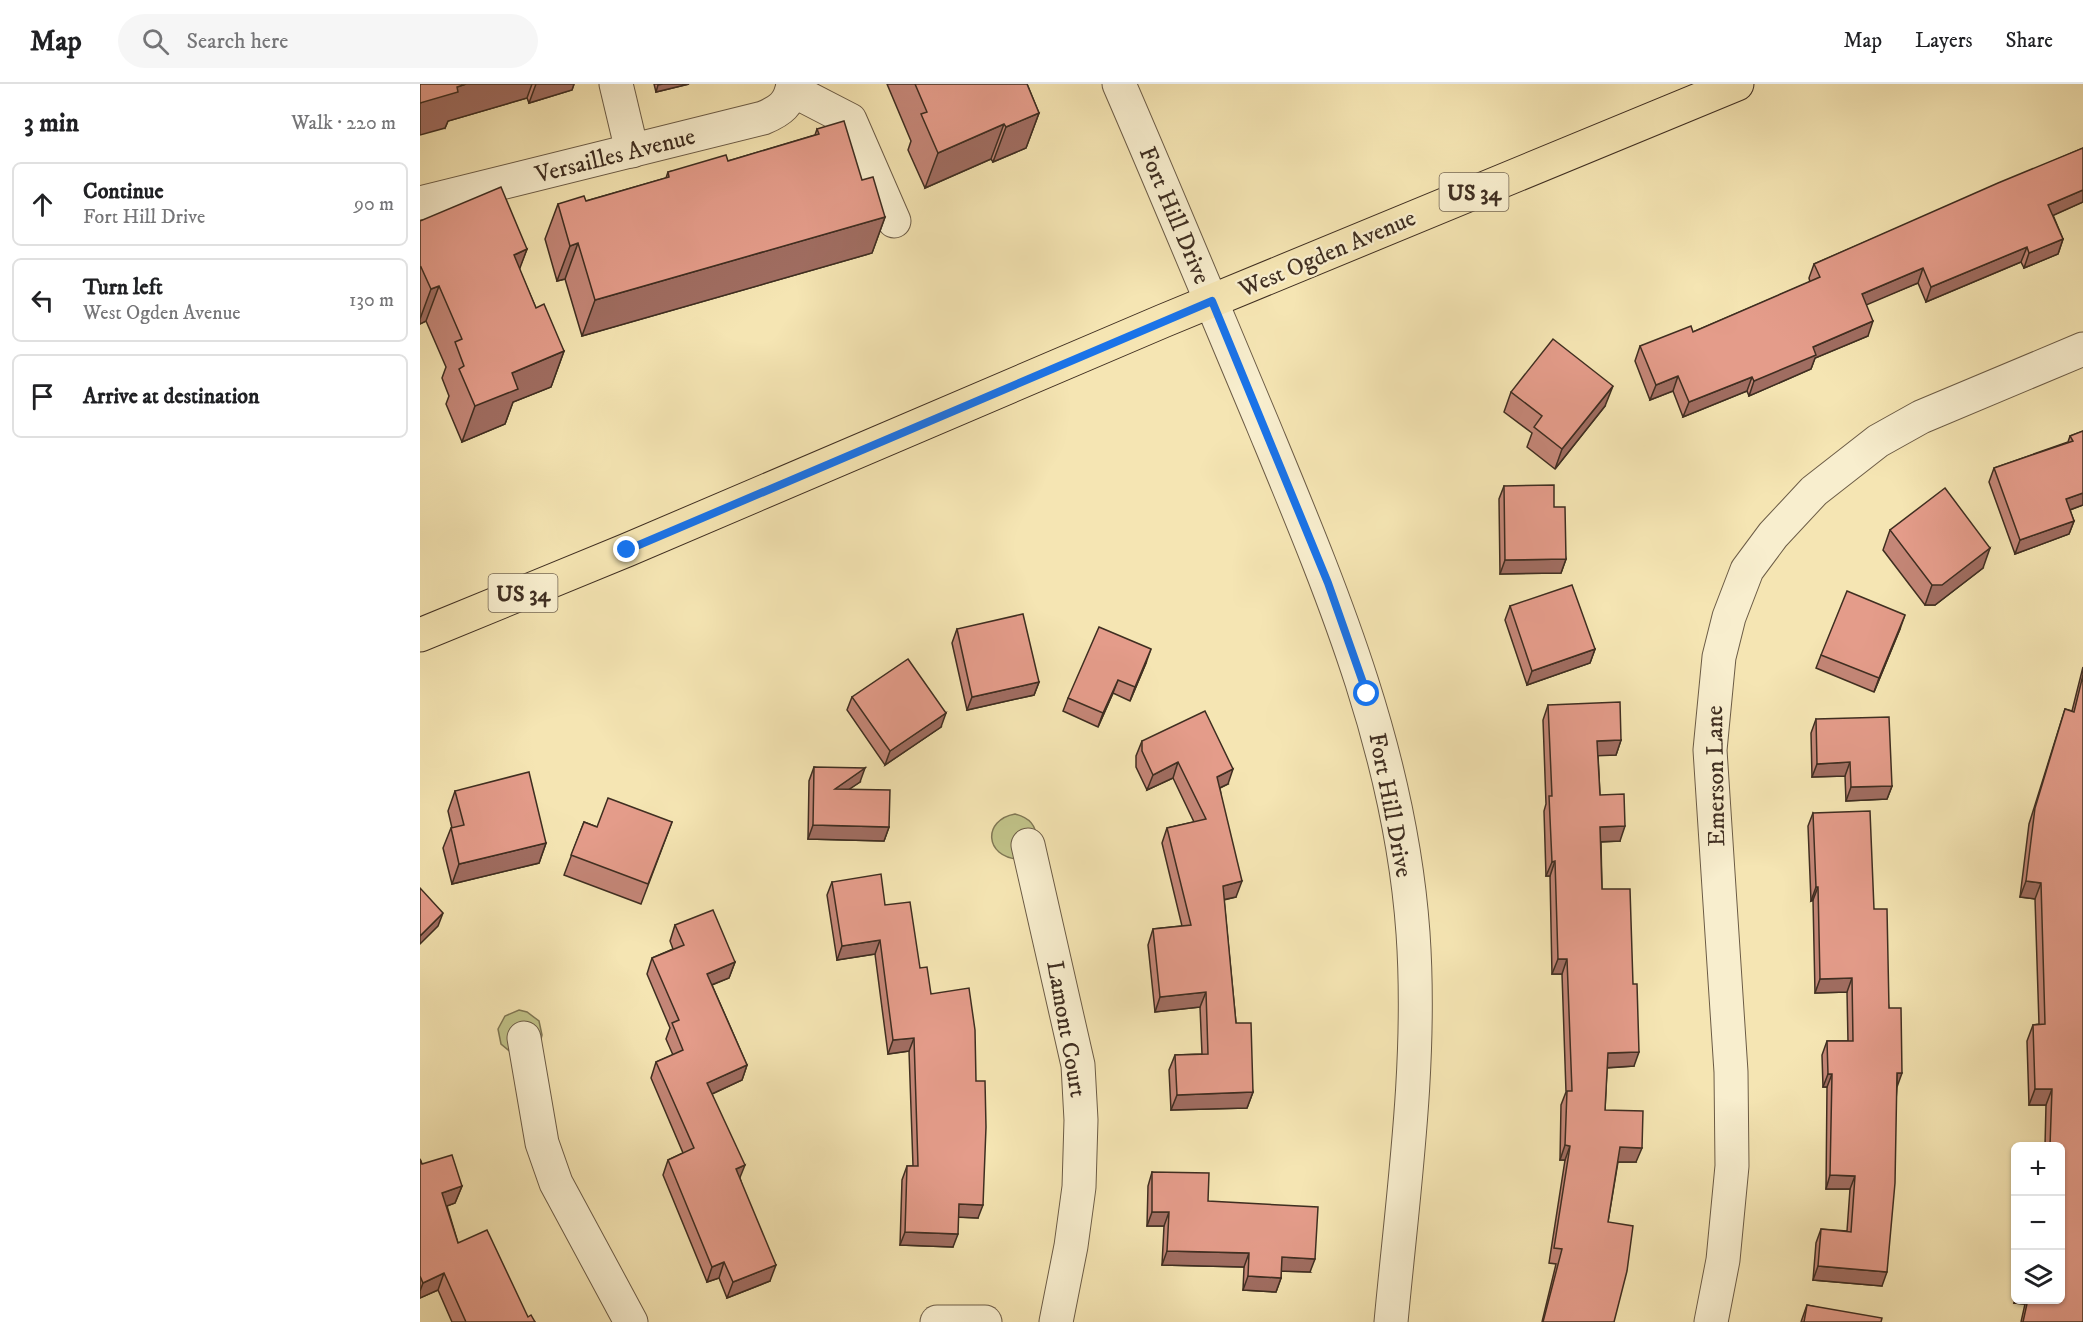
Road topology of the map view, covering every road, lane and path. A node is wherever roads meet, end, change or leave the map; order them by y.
1 (616, 84) edge
2 (1119, 84) edge
3 (1737, 84) edge
4 (792, 87) edge
5 (633, 151) junction
6 (420, 203) edge
7 (894, 221) dead end
8 (1212, 301) junction
9 (2083, 349) edge
10 (420, 635) edge
11 (1028, 844) dead end
12 (524, 1038) dead end
13 (631, 1322) edge
14 (937, 1322) edge
15 (985, 1322) edge
16 (1056, 1322) edge
17 (1390, 1322) edge
18 (1711, 1322) edge

1 - 5 street
2 - 8 street, Fort Hill Drive
3 - 8 main road, West Ogden Avenue / US 34
4 - 5 street, Versailles Avenue
4 - 7 street
5 - 6 street, Versailles Avenue
8 - 10 main road, West Ogden Avenue / US 34
8 - 17 street, Fort Hill Drive
9 - 18 street, Emerson Lane
11 - 16 street, Lamont Court
12 - 13 street
14 - 15 street

